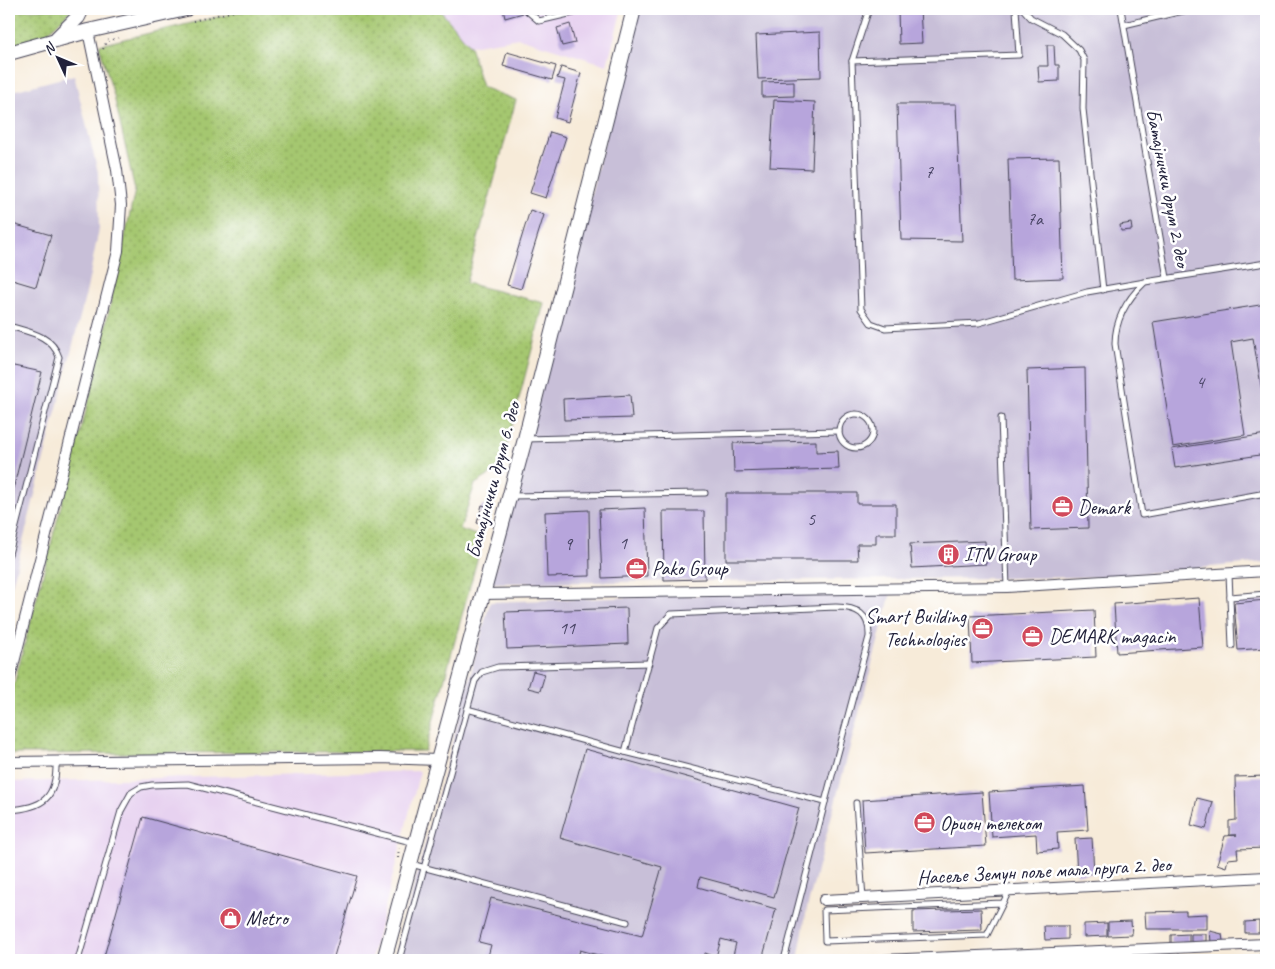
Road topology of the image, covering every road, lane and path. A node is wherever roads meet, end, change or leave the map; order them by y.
1 (242, 9) edge
2 (525, 9) edge
3 (590, 9) edge
4 (634, 9) edge
5 (868, 9) edge
6 (1016, 9) edge
7 (1023, 9) edge
8 (1121, 9) edge
9 (1191, 9) edge
10 (81, 10) edge
11 (581, 10) edge
12 (186, 15) edge
13 (1124, 25) junction
14 (88, 31) junction
15 (121, 38) dead end
16 (48, 43) junction
17 (104, 52) dead end
18 (9, 54) edge
19 (852, 61) junction
20 (1266, 263) edge
21 (1167, 278) junction
22 (1145, 282) junction
23 (1103, 290) junction
24 (9, 326) edge
25 (1001, 418) dead end
26 (839, 431) junction
27 (525, 439) junction
28 (705, 493) dead end
29 (1266, 493) edge
30 (510, 496) junction
31 (9, 554) edge
32 (1266, 571) edge
33 (1230, 574) junction
34 (1007, 588) junction
35 (483, 594) junction
36 (1266, 594) edge
37 (1230, 597) junction
38 (1232, 646) dead end
39 (649, 664) junction
40 (9, 682) edge
41 (467, 709) junction
42 (625, 752) junction
43 (438, 760) junction
44 (9, 762) edge
45 (56, 762) junction
46 (825, 802) junction
47 (856, 803) dead end
48 (9, 810) edge
49 (416, 844) junction
50 (410, 864) junction
51 (424, 869) junction
52 (1266, 877) edge
53 (1009, 890) junction
54 (863, 898) junction
55 (824, 900) dead end
56 (1003, 903) junction
57 (627, 922) dead end
58 (1266, 944) edge
59 (1266, 953) edge
60 (78, 960) edge
61 (384, 960) edge
62 (399, 960) edge
63 (784, 960) edge
64 (883, 960) edge
65 (1264, 960) edge

1 - 12 path
2 - 11 lane
3 - 11 lane
4 - 27 street, Батајнички друм 6. део
5 - 19 lane
6 - 19 lane
7 - 23 lane
8 - 13 lane, Батајнички друм 2. део
9 - 13 lane
10 - 14 lane
10 - 16 street
12 - 14 street
13 - 21 lane, Батајнички друм 2. део
14 - 16 street
14 - 40 street
15 - 17 path
16 - 18 street
19 - 23 lane
20 - 21 lane, Батајнички друм 2. део
21 - 22 lane
22 - 23 lane
22 - 29 lane
24 - 31 lane
25 - 34 lane
26 - 26 lane
26 - 27 lane
27 - 30 street, Батајнички друм 6. део
28 - 30 lane
30 - 35 street, Батајнички друм 6. део
32 - 33 street
33 - 34 street
33 - 37 lane
34 - 35 street
35 - 43 street, Батајнички друм 6. део
36 - 37 lane
37 - 38 lane
39 - 41 lane
39 - 42 lane
39 - 46 lane
41 - 42 lane
41 - 51 lane
42 - 46 lane
43 - 45 street
43 - 49 street, Батајнички друм 6. део
44 - 45 street
45 - 48 lane
46 - 63 lane
47 - 54 lane
49 - 50 street, Батајнички друм 6. део
49 - 60 lane
50 - 51 lane
50 - 61 street, Батајнички друм 6. део
51 - 57 lane
51 - 62 lane
52 - 53 street, Насеље Земун поље мала пруга 2. део
53 - 54 street, Насеље Земун поље мала пруга 2. део
53 - 56 lane
54 - 55 street, Насеље Земун поље мала пруга 2. део
56 - 56 lane
58 - 64 street
59 - 65 street

